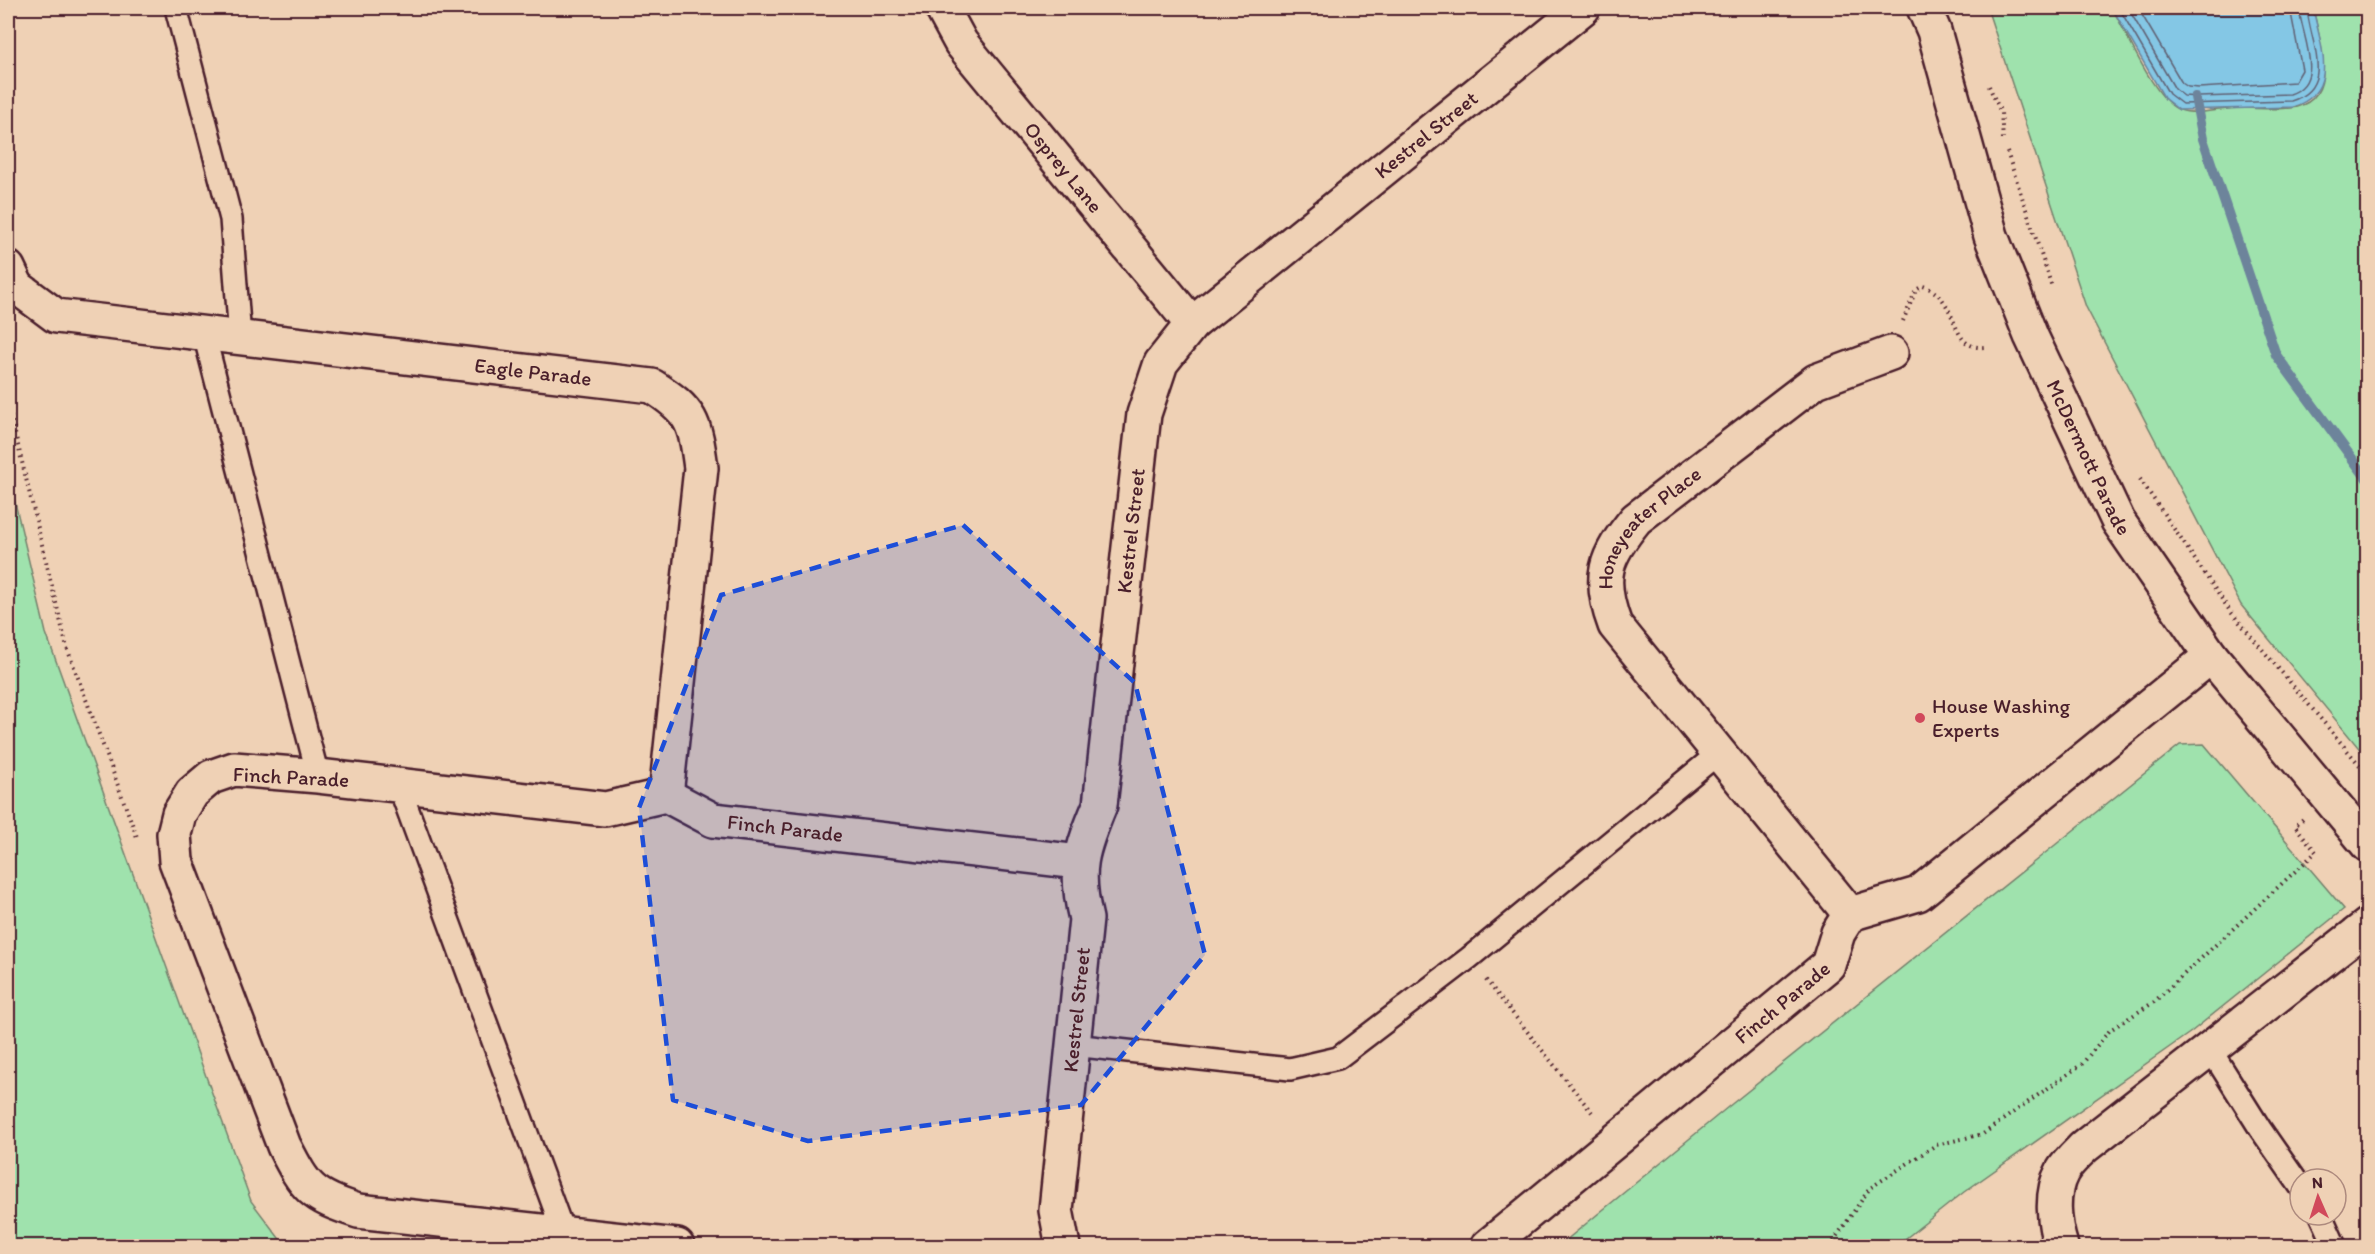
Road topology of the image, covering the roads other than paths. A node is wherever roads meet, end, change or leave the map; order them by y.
1 (176, 8) edge
2 (942, 8) edge
3 (1583, 8) edge
4 (1924, 8) edge
5 (8, 268) edge
6 (1192, 324) junction
7 (204, 334) junction
8 (240, 338) junction
9 (1892, 353) road end
10 (2211, 656) junction
11 (1720, 752) junction
12 (318, 776) junction
13 (399, 786) junction
14 (666, 795) junction
15 (2367, 844) edge
16 (1079, 862) junction
17 (1850, 914) junction
18 (2367, 925) edge
19 (1073, 1045) junction
20 (2210, 1049) junction
21 (2288, 1169) edge
22 (2326, 1227) edge
23 (564, 1234) junction
24 (677, 1246) edge
25 (1063, 1246) edge
26 (1488, 1246) edge
27 (2061, 1246) edge
28 (2335, 1246) edge

1 - 8 lane
2 - 6 street, Osprey Lane
3 - 6 street, Kestrel Street
4 - 10 street, McDermott Parade
5 - 7 street, Eagle Parade
6 - 16 street, Kestrel Street
7 - 8 street, Eagle Parade
7 - 12 lane
8 - 14 street, Eagle Parade
9 - 11 street, Honeyeater Place
10 - 15 street, McDermott Parade
10 - 17 street
11 - 17 street, Honeyeater Place
11 - 19 lane
12 - 13 street, Finch Parade
12 - 23 street, Finch Parade
13 - 14 street, Finch Parade
13 - 23 lane
14 - 16 street, Finch Parade
16 - 19 street, Kestrel Street
17 - 26 street, Finch Parade
18 - 20 street
19 - 25 street, Kestrel Street
20 - 21 lane
20 - 27 street
22 - 28 lane
23 - 24 street, Finch Parade

